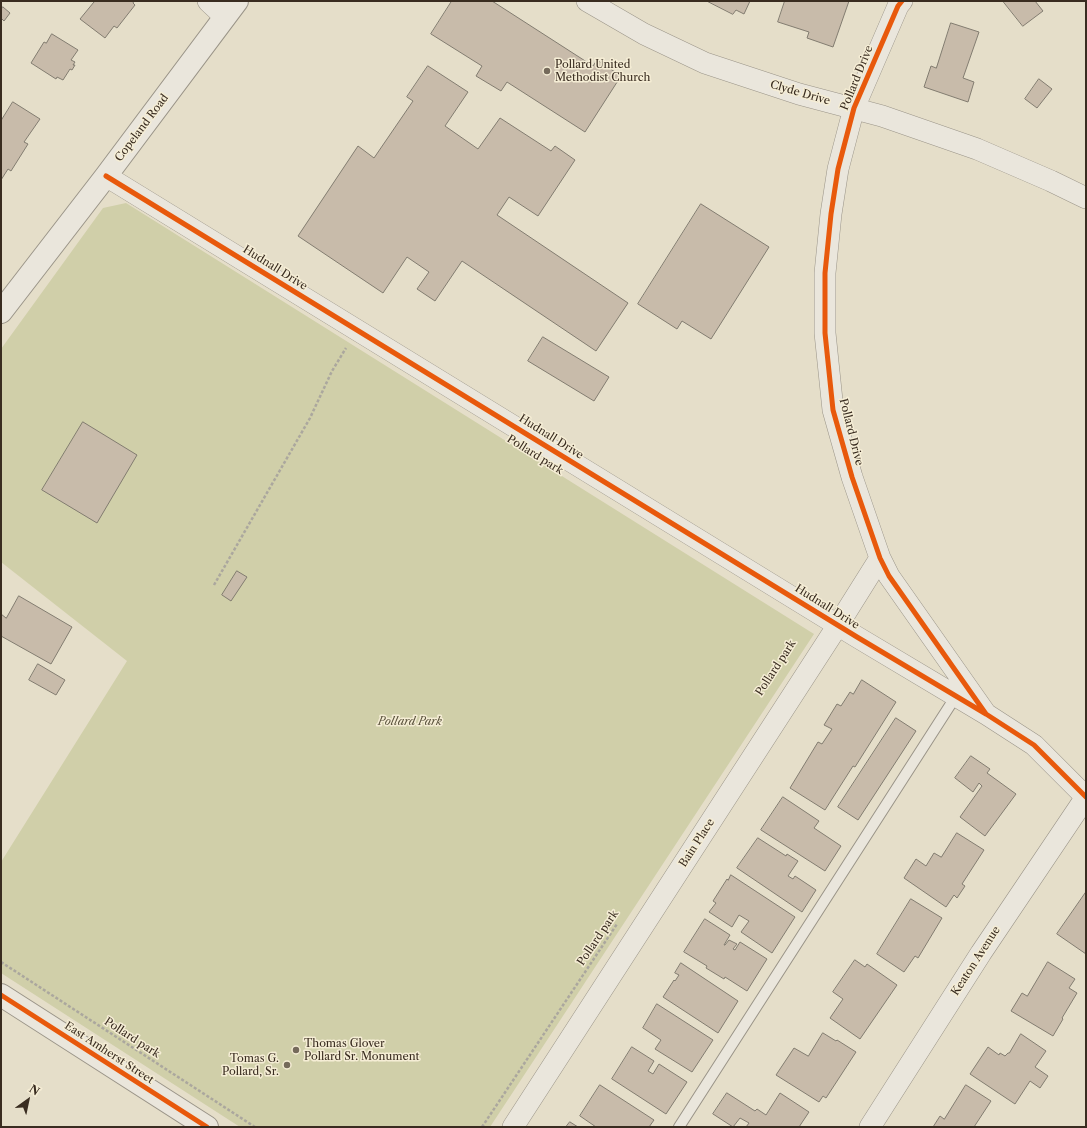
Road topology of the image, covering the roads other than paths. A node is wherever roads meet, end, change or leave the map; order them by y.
1 (208, 1) edge
2 (587, 1) edge
3 (902, 1) edge
4 (231, 9) edge
5 (854, 108) junction
6 (106, 176) junction
7 (1086, 198) edge
8 (1, 312) edge
9 (880, 558) junction
10 (838, 625) junction
11 (956, 696) junction
12 (986, 714) junction
13 (1086, 797) edge
14 (1, 995) edge
15 (207, 1127) edge
16 (513, 1127) edge
17 (679, 1127) edge
18 (870, 1127) edge

1 - 4 street
2 - 5 street, Clyde Drive
3 - 5 street, Pollard Drive
4 - 6 street, Copeland Road
5 - 7 street, Clyde Drive
5 - 9 street, Pollard Drive
6 - 8 street, Copeland Road
6 - 10 street, Hudnall Drive
9 - 10 street, Bain Place
9 - 12 street, Pollard Drive
10 - 11 street, Hudnall Drive
10 - 16 street, Bain Place
11 - 12 street, Hudnall Drive
11 - 17 lane
12 - 13 street, Pollard Drive
13 - 18 street, Keaton Avenue
14 - 15 street, East Amherst Street

